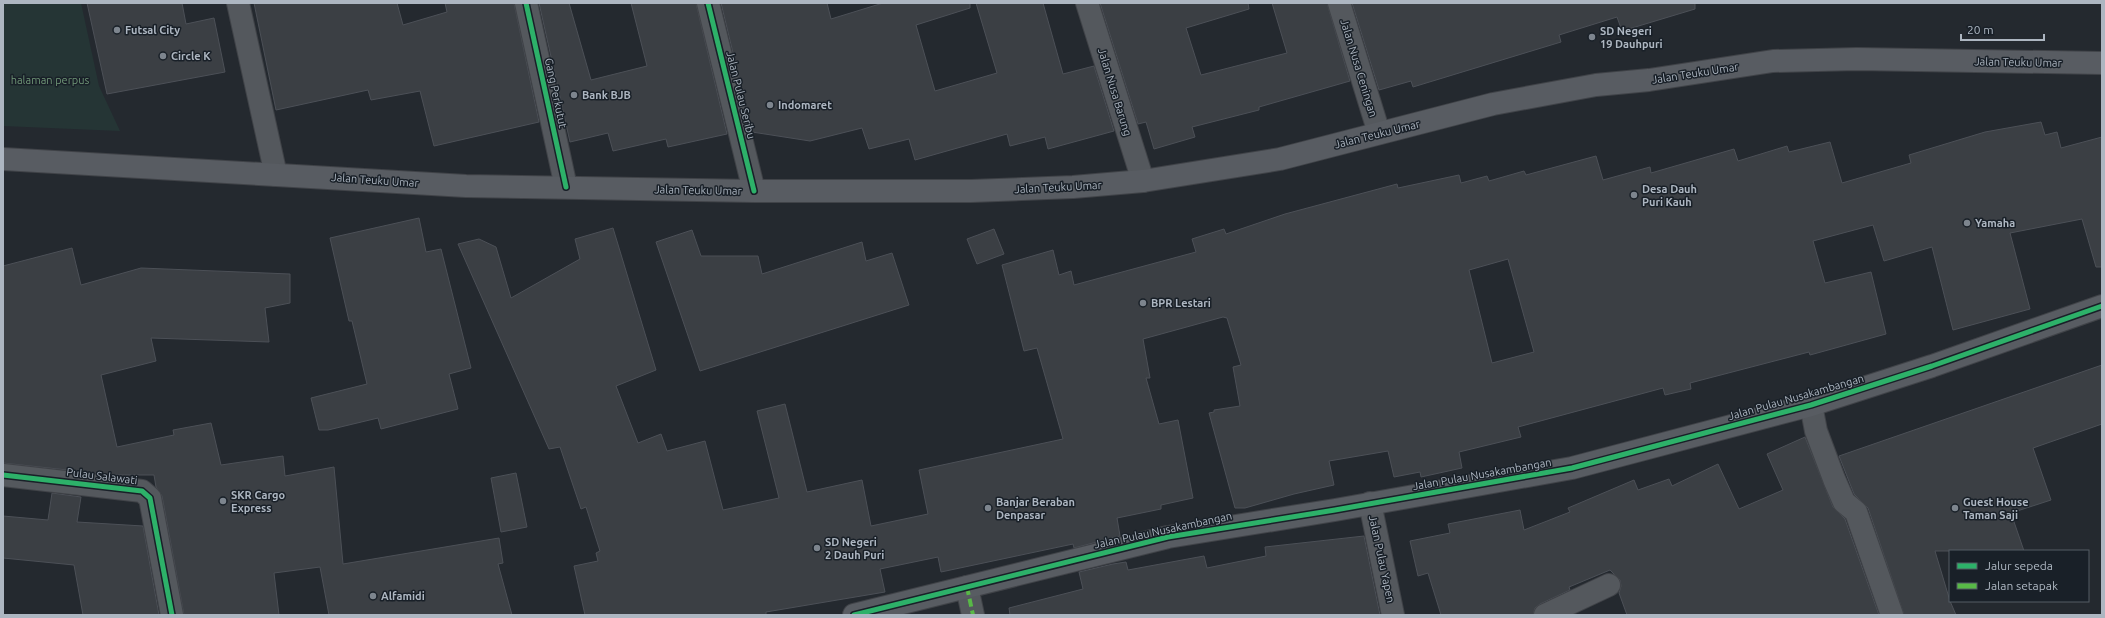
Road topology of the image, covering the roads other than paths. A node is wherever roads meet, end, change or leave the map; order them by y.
1 (238, 3) edge
2 (526, 3) edge
3 (708, 3) edge
4 (1087, 3) edge
5 (1339, 3) edge
6 (2102, 63) edge
7 (1379, 133) junction
8 (3, 159) edge
9 (276, 175) junction
10 (1143, 181) junction
11 (566, 187) junction
12 (754, 191) junction
13 (2102, 306) edge
14 (1811, 405) junction
15 (3, 475) edge
16 (1370, 503) junction
17 (1609, 585) dead end
18 (967, 587) junction
19 (172, 615) edge
20 (854, 615) edge
21 (973, 615) edge
22 (1393, 615) edge
23 (1545, 615) edge
24 (1892, 615) edge

1 - 9 street
2 - 11 street, Gang Perkutut
3 - 12 street, Jalan Pulau Seribu
4 - 10 street, Jalan Nusa Barung
5 - 7 street, Jalan Nusa Ceningan
6 - 7 main road, Jalan Teuku Umar
7 - 10 main road, Jalan Teuku Umar
8 - 9 main road, Jalan Teuku Umar
9 - 11 main road, Jalan Teuku Umar
10 - 12 main road, Jalan Teuku Umar
11 - 12 main road, Jalan Teuku Umar
13 - 14 main road, Jalan Pulau Nusakambangan
14 - 16 main road, Jalan Pulau Nusakambangan
14 - 24 street
15 - 19 street, Pulau Salawati
16 - 18 main road, Jalan Pulau Nusakambangan
16 - 22 street, Jalan Pulau Yapen
17 - 23 street
18 - 20 main road, Jalan Pulau Nusakambangan
18 - 21 street

